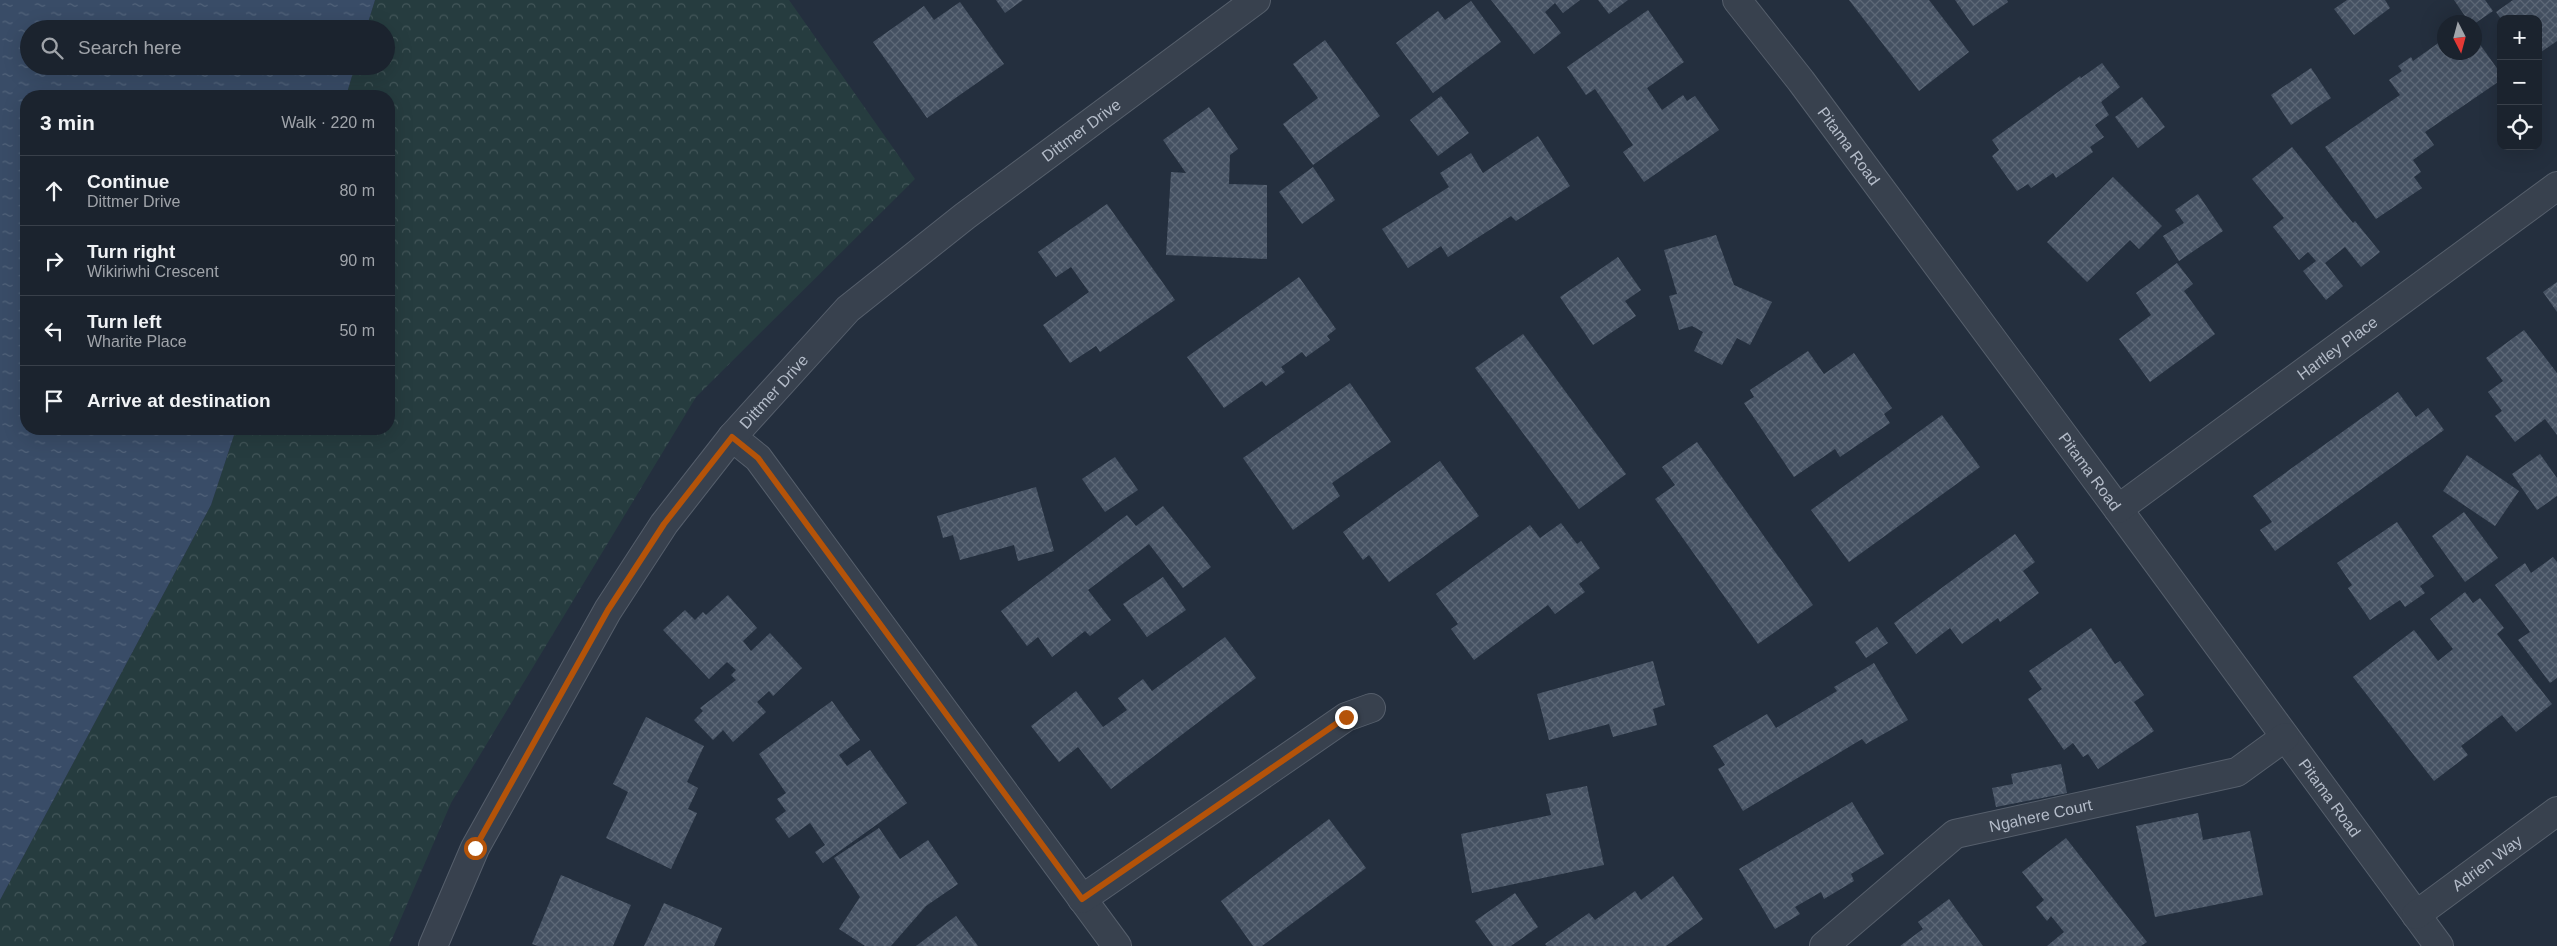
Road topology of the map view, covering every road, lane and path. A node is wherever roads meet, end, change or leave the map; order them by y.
1 (1256, 0) edge
2 (1737, 0) edge
3 (2557, 186) edge
4 (732, 437) junction
5 (2118, 509) junction
6 (1371, 708) dead end
7 (2285, 737) junction
8 (2557, 811) edge
9 (1082, 899) junction
10 (2416, 915) junction
11 (433, 946) edge
12 (1117, 946) edge
13 (1824, 946) edge
14 (2439, 946) edge

1 - 4 street, Dittmer Drive
2 - 5 street, Pitama Road
3 - 5 street, Hartley Place
4 - 9 street
4 - 11 street, Dittmer Drive
5 - 7 street, Pitama Road
6 - 9 street
7 - 10 street, Pitama Road
7 - 13 street, Ngahere Court
8 - 10 street, Adrien Way
9 - 12 street
10 - 14 street, Pitama Road

